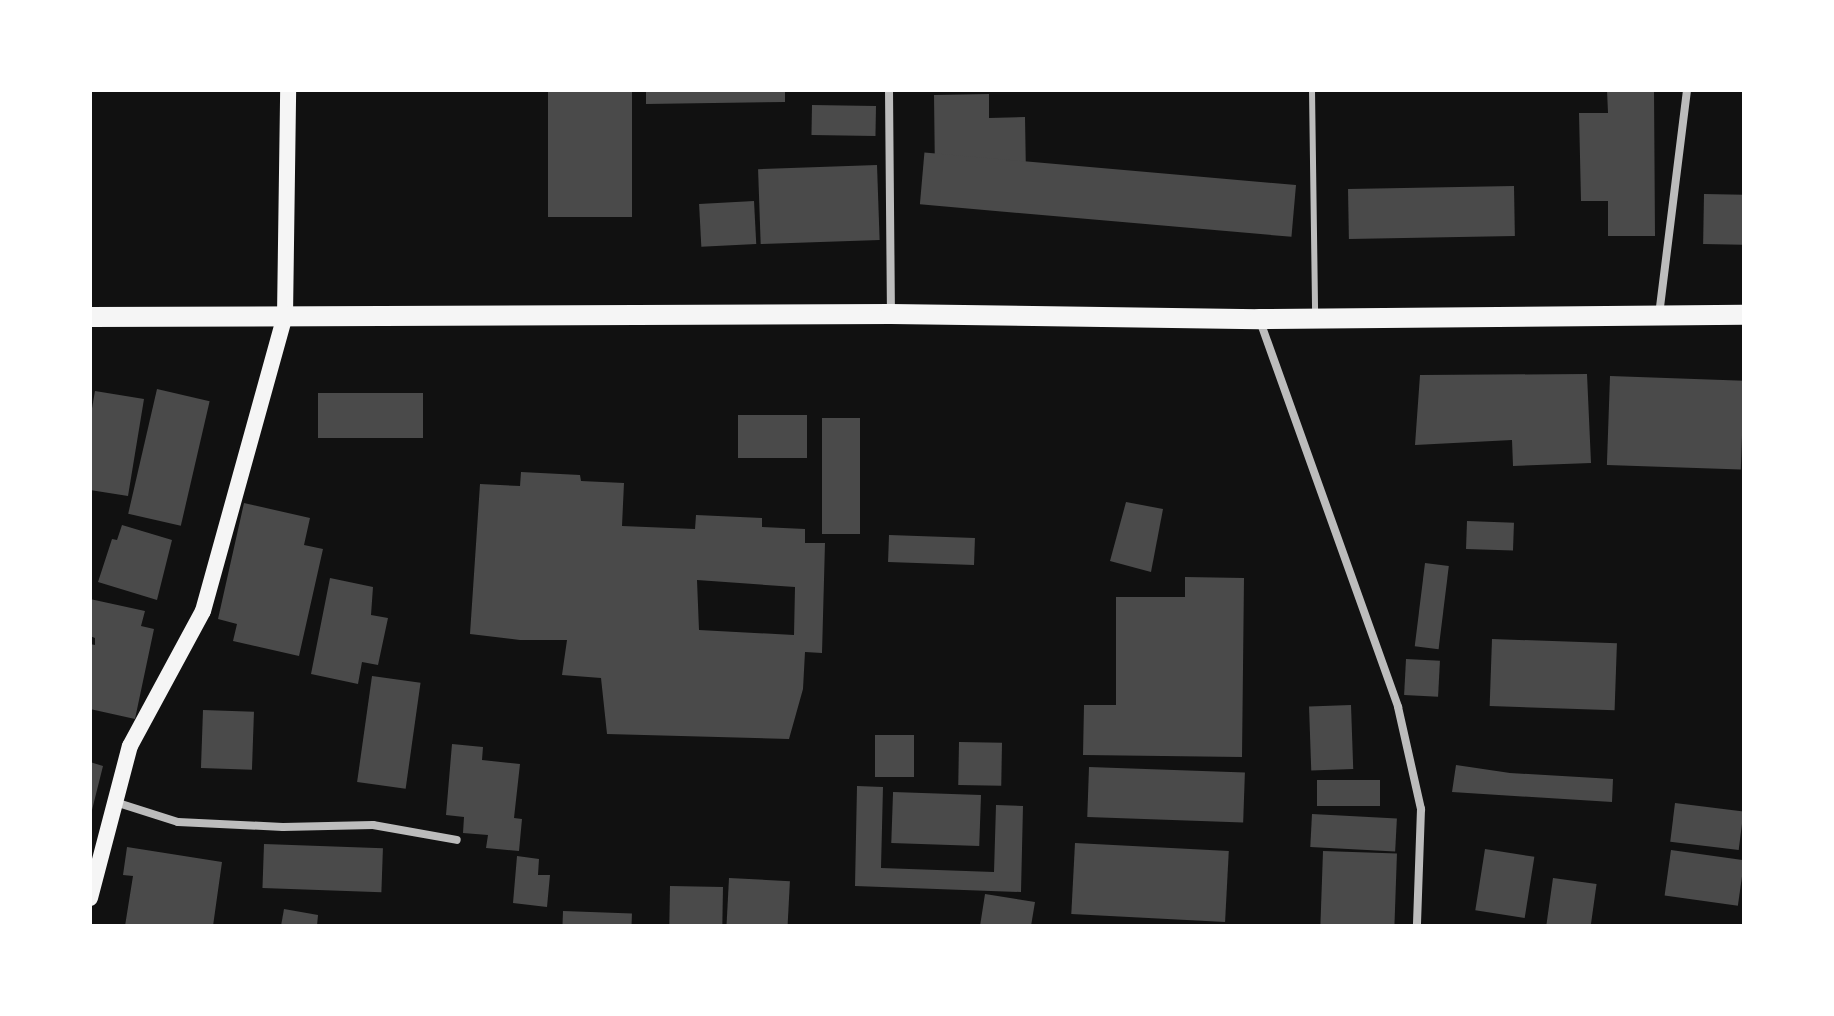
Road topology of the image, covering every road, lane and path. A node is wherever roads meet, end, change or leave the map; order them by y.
1 (288, 90) edge
2 (889, 90) edge
3 (1312, 90) edge
4 (1687, 90) edge
5 (891, 314) junction
6 (1659, 315) junction
7 (1744, 315) edge
8 (285, 316) junction
9 (90, 317) edge
10 (1259, 319) junction
11 (1315, 319) junction
12 (115, 802) junction
13 (457, 840) dead end
14 (90, 898) edge
15 (1417, 926) edge

1 - 8 main road
2 - 5 street
3 - 11 lane
4 - 6 street
5 - 8 main road
5 - 10 main road
6 - 7 main road
6 - 11 main road
8 - 9 main road
8 - 12 main road
10 - 11 main road
10 - 15 street
12 - 13 street
12 - 14 main road

